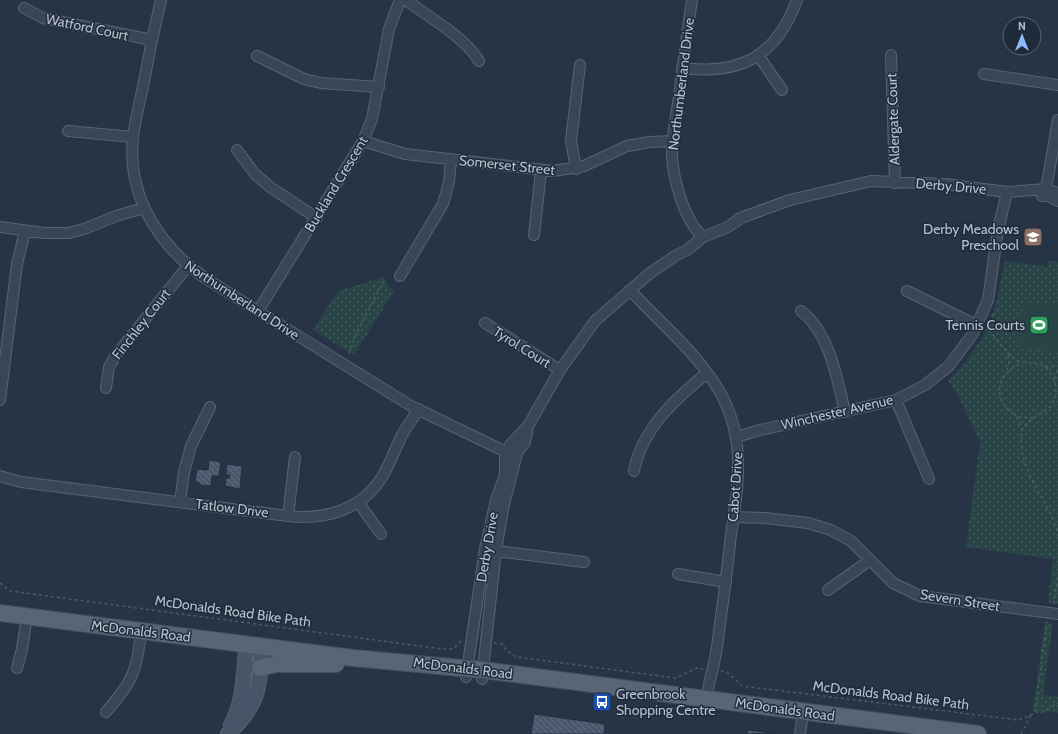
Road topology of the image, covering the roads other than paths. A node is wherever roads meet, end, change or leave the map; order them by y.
1 (161, 0) edge
2 (400, 0) edge
3 (406, 0) edge
4 (692, 0) edge
5 (797, 0) edge
6 (24, 8) dead end
7 (152, 40) junction
8 (758, 55) junction
9 (891, 55) dead end
10 (257, 56) dead end
11 (479, 61) dead end
12 (580, 65) dead end
13 (682, 68) junction
14 (984, 74) dead end
15 (1058, 85) edge
16 (379, 87) junction
17 (782, 90) dead end
18 (1058, 120) edge
19 (68, 131) dead end
20 (133, 137) junction
21 (363, 141) junction
22 (672, 141) junction
23 (238, 150) dead end
24 (451, 160) junction
25 (576, 169) junction
26 (542, 171) junction
27 (895, 183) junction
28 (1003, 191) junction
29 (1051, 192) edge
30 (1058, 201) edge
31 (143, 204) junction
32 (317, 218) junction
33 (0, 227) edge
34 (22, 230) junction
35 (700, 233) junction
36 (534, 235) dead end
37 (188, 266) junction
38 (400, 276) dead end
39 (632, 288) junction
40 (907, 291) dead end
41 (258, 311) junction
42 (802, 311) dead end
43 (485, 323) dead end
44 (978, 326) junction
45 (560, 370) junction
46 (707, 373) junction
47 (106, 388) dead end
48 (0, 400) edge
49 (896, 400) junction
50 (210, 407) dead end
51 (415, 407) junction
52 (845, 412) junction
53 (736, 435) junction
54 (510, 450) junction
55 (295, 457) dead end
56 (634, 471) dead end
57 (0, 476) edge
58 (929, 478) dead end
59 (0, 481) edge
60 (21, 482) junction
61 (180, 502) junction
62 (358, 502) junction
63 (734, 514) junction
64 (288, 516) junction
65 (381, 534) dead end
66 (484, 549) junction
67 (496, 550) junction
68 (870, 560) junction
69 (584, 562) dead end
70 (678, 574) dead end
71 (726, 582) junction
72 (828, 590) dead end
73 (0, 613) edge
74 (1053, 613) edge
75 (27, 616) junction
76 (141, 631) junction
77 (254, 645) junction
78 (353, 658) junction
79 (380, 664) junction
80 (18, 668) dead end
81 (260, 668) junction
82 (474, 673) junction
83 (709, 702) junction
84 (106, 712) dead end
85 (801, 722) edge
86 (912, 732) edge
87 (227, 734) edge
88 (978, 734) edge

1 - 7 street, Northumberland Drive
2 - 16 street, Buckland Crescent
3 - 11 street
4 - 13 street, Northumberland Drive
5 - 8 street
6 - 7 street, Watford Court
7 - 20 street, Northumberland Drive
8 - 13 street
8 - 17 street
9 - 27 street, Aldergate Court
10 - 16 street
12 - 25 street
13 - 22 street, Northumberland Drive
14 - 15 street
16 - 21 street, Buckland Crescent
18 - 29 street
19 - 20 street
20 - 31 street, Northumberland Drive
21 - 24 street, Somerset Street
21 - 32 street, Buckland Crescent
22 - 25 street, Somerset Street
22 - 35 street, Northumberland Drive
23 - 32 street
24 - 26 street, Somerset Street
24 - 38 street
25 - 26 street, Somerset Street
26 - 36 street
27 - 28 street, Derby Drive
27 - 35 street, Derby Drive
28 - 29 street, Derby Drive
28 - 44 street, Winchester Avenue
29 - 30 street
31 - 34 street
31 - 37 street, Northumberland Drive
32 - 41 street, Buckland Crescent
33 - 34 street
34 - 48 street
35 - 39 street, Derby Drive
37 - 41 street, Northumberland Drive
37 - 47 street, Finchley Court
39 - 45 street, Derby Drive
39 - 46 street, Cabot Drive
40 - 44 street
41 - 51 street, Northumberland Drive
42 - 52 street
43 - 45 street, Tyrol Court
44 - 49 street, Winchester Avenue
45 - 54 street, Derby Drive
46 - 53 street, Cabot Drive
46 - 56 street
49 - 52 street, Winchester Avenue
49 - 58 street
50 - 61 street
51 - 54 street, Northumberland Drive
51 - 62 street, Tatlow Drive
52 - 53 street, Winchester Avenue
53 - 63 street, Cabot Drive
54 - 66 street, Derby Drive
54 - 67 street, Derby Drive
55 - 64 street
57 - 60 street, Tatlow Drive
59 - 60 street, Tatlow Drive
60 - 61 street, Tatlow Drive
61 - 64 street, Tatlow Drive
62 - 64 street, Tatlow Drive
62 - 65 street
63 - 68 street, Severn Street
63 - 71 street, Cabot Drive
66 - 67 street
66 - 82 street, Derby Drive
67 - 69 street
67 - 82 street, Derby Drive
68 - 72 street
68 - 74 street, Severn Street
70 - 71 street
71 - 83 street, Cabot Drive
73 - 75 main road, McDonalds Road
75 - 76 main road, McDonalds Road
75 - 80 street
76 - 77 main road, McDonalds Road
76 - 84 street
77 - 78 main road, McDonalds Road
77 - 81 street
77 - 87 street
78 - 79 main road, McDonalds Road
78 - 82 main road, McDonalds Road
79 - 81 main road
79 - 82 main road, McDonalds Road
81 - 87 street
82 - 83 main road, McDonalds Road
83 - 85 main road, McDonalds Road
85 - 86 main road, McDonalds Road
86 - 88 main road, McDonalds Road

